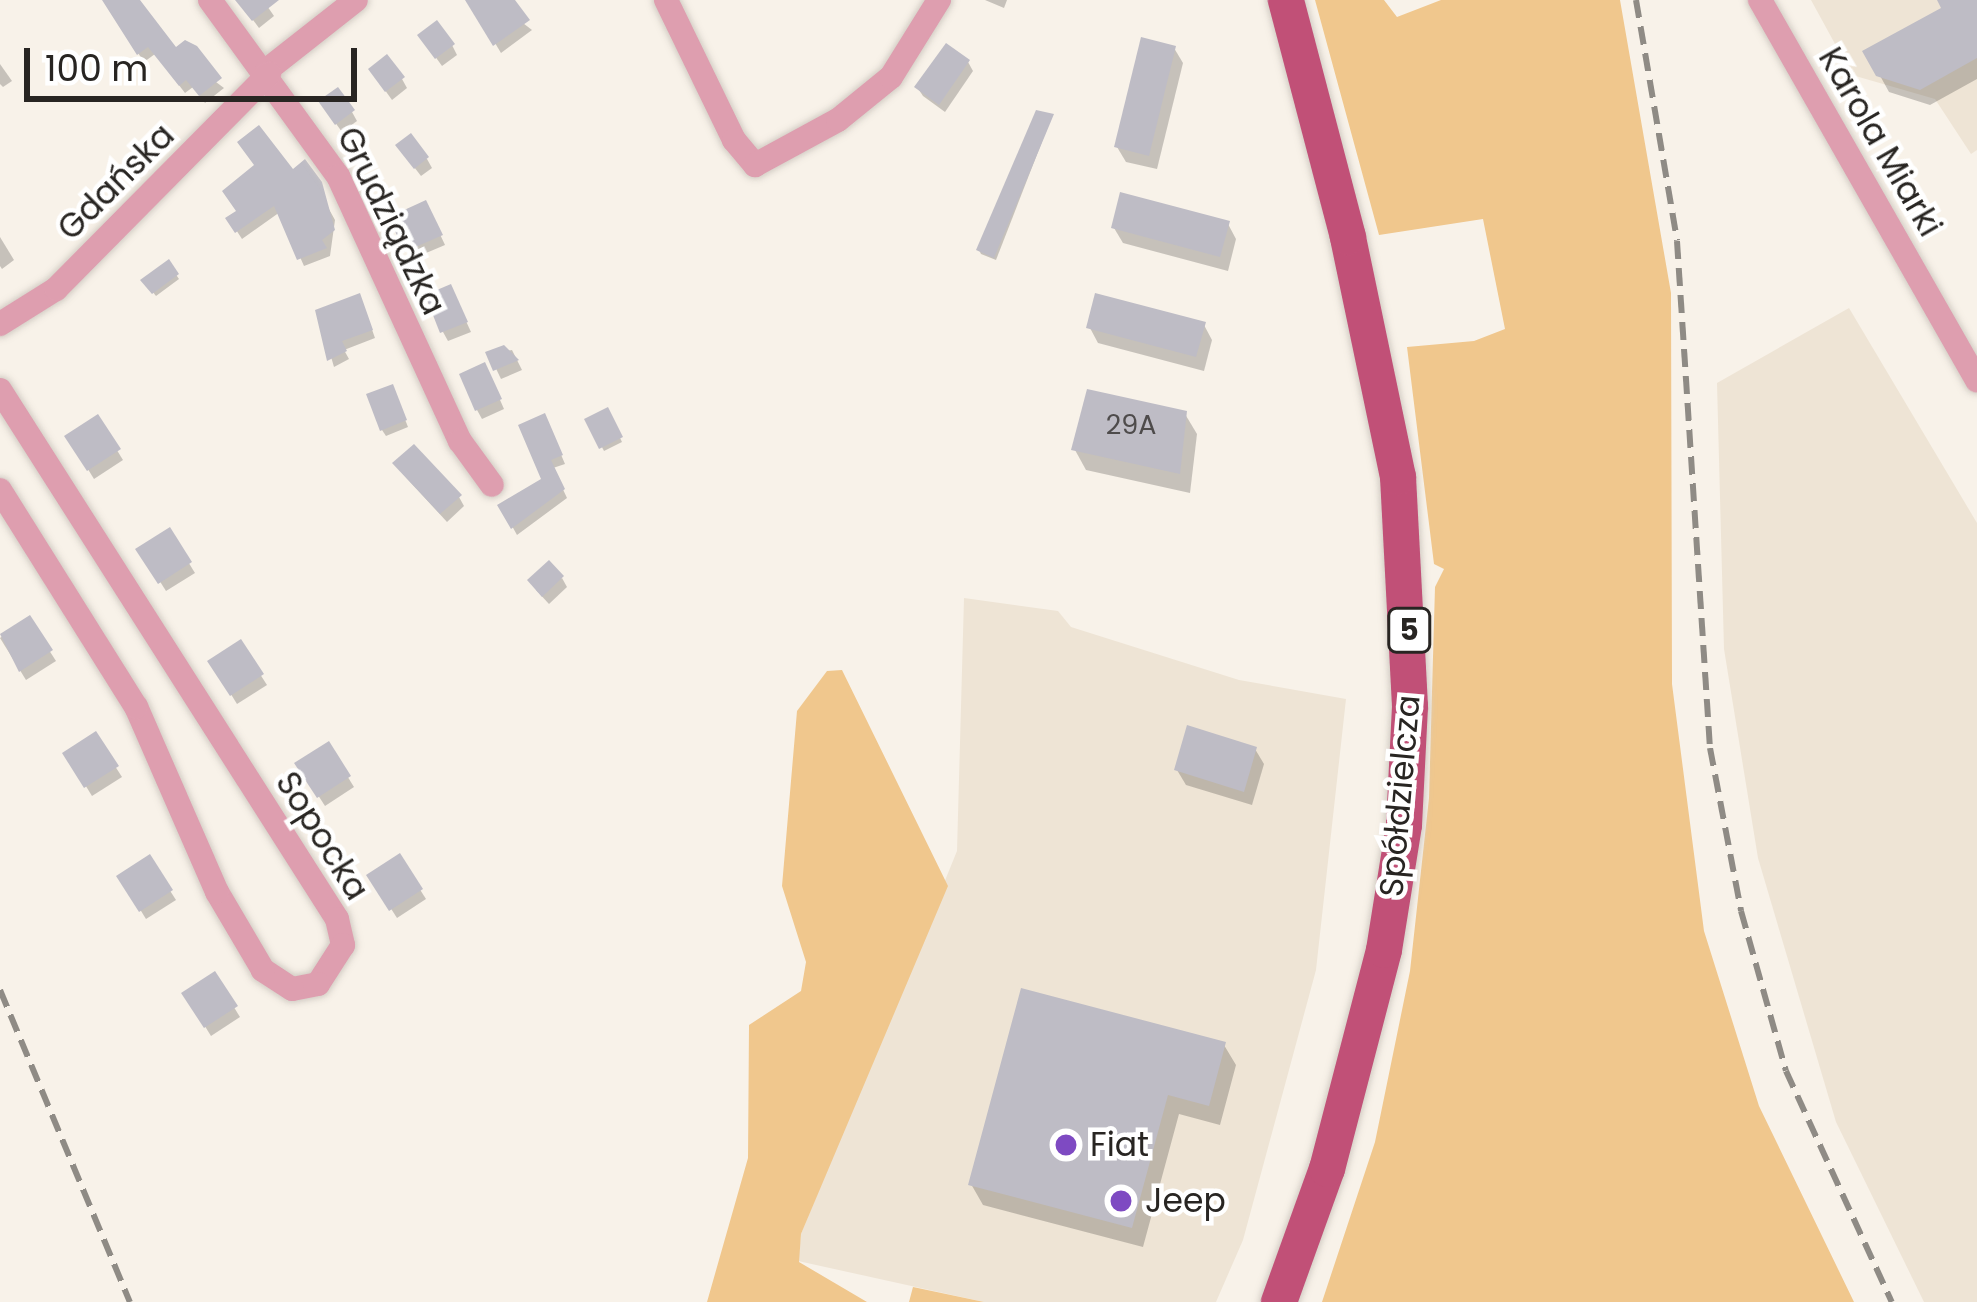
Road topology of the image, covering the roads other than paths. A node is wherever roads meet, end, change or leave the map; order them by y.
1 (210, 0) edge
2 (356, 0) edge
3 (666, 0) edge
4 (939, 0) edge
5 (1286, 0) edge
6 (1760, 0) edge
7 (268, 72) junction
8 (0, 324) edge
9 (1977, 380) edge
10 (0, 390) edge
11 (492, 485) dead end
12 (0, 490) edge
13 (1279, 1302) edge

1 - 7 street, Grudziądzka
2 - 7 street, Gdańska
3 - 4 street
5 - 13 main road, Spółdzielcza / 5
6 - 9 street, Karola Miarki
7 - 8 street, Gdańska
7 - 11 street, Grudziądzka
10 - 12 street, Sopocka

